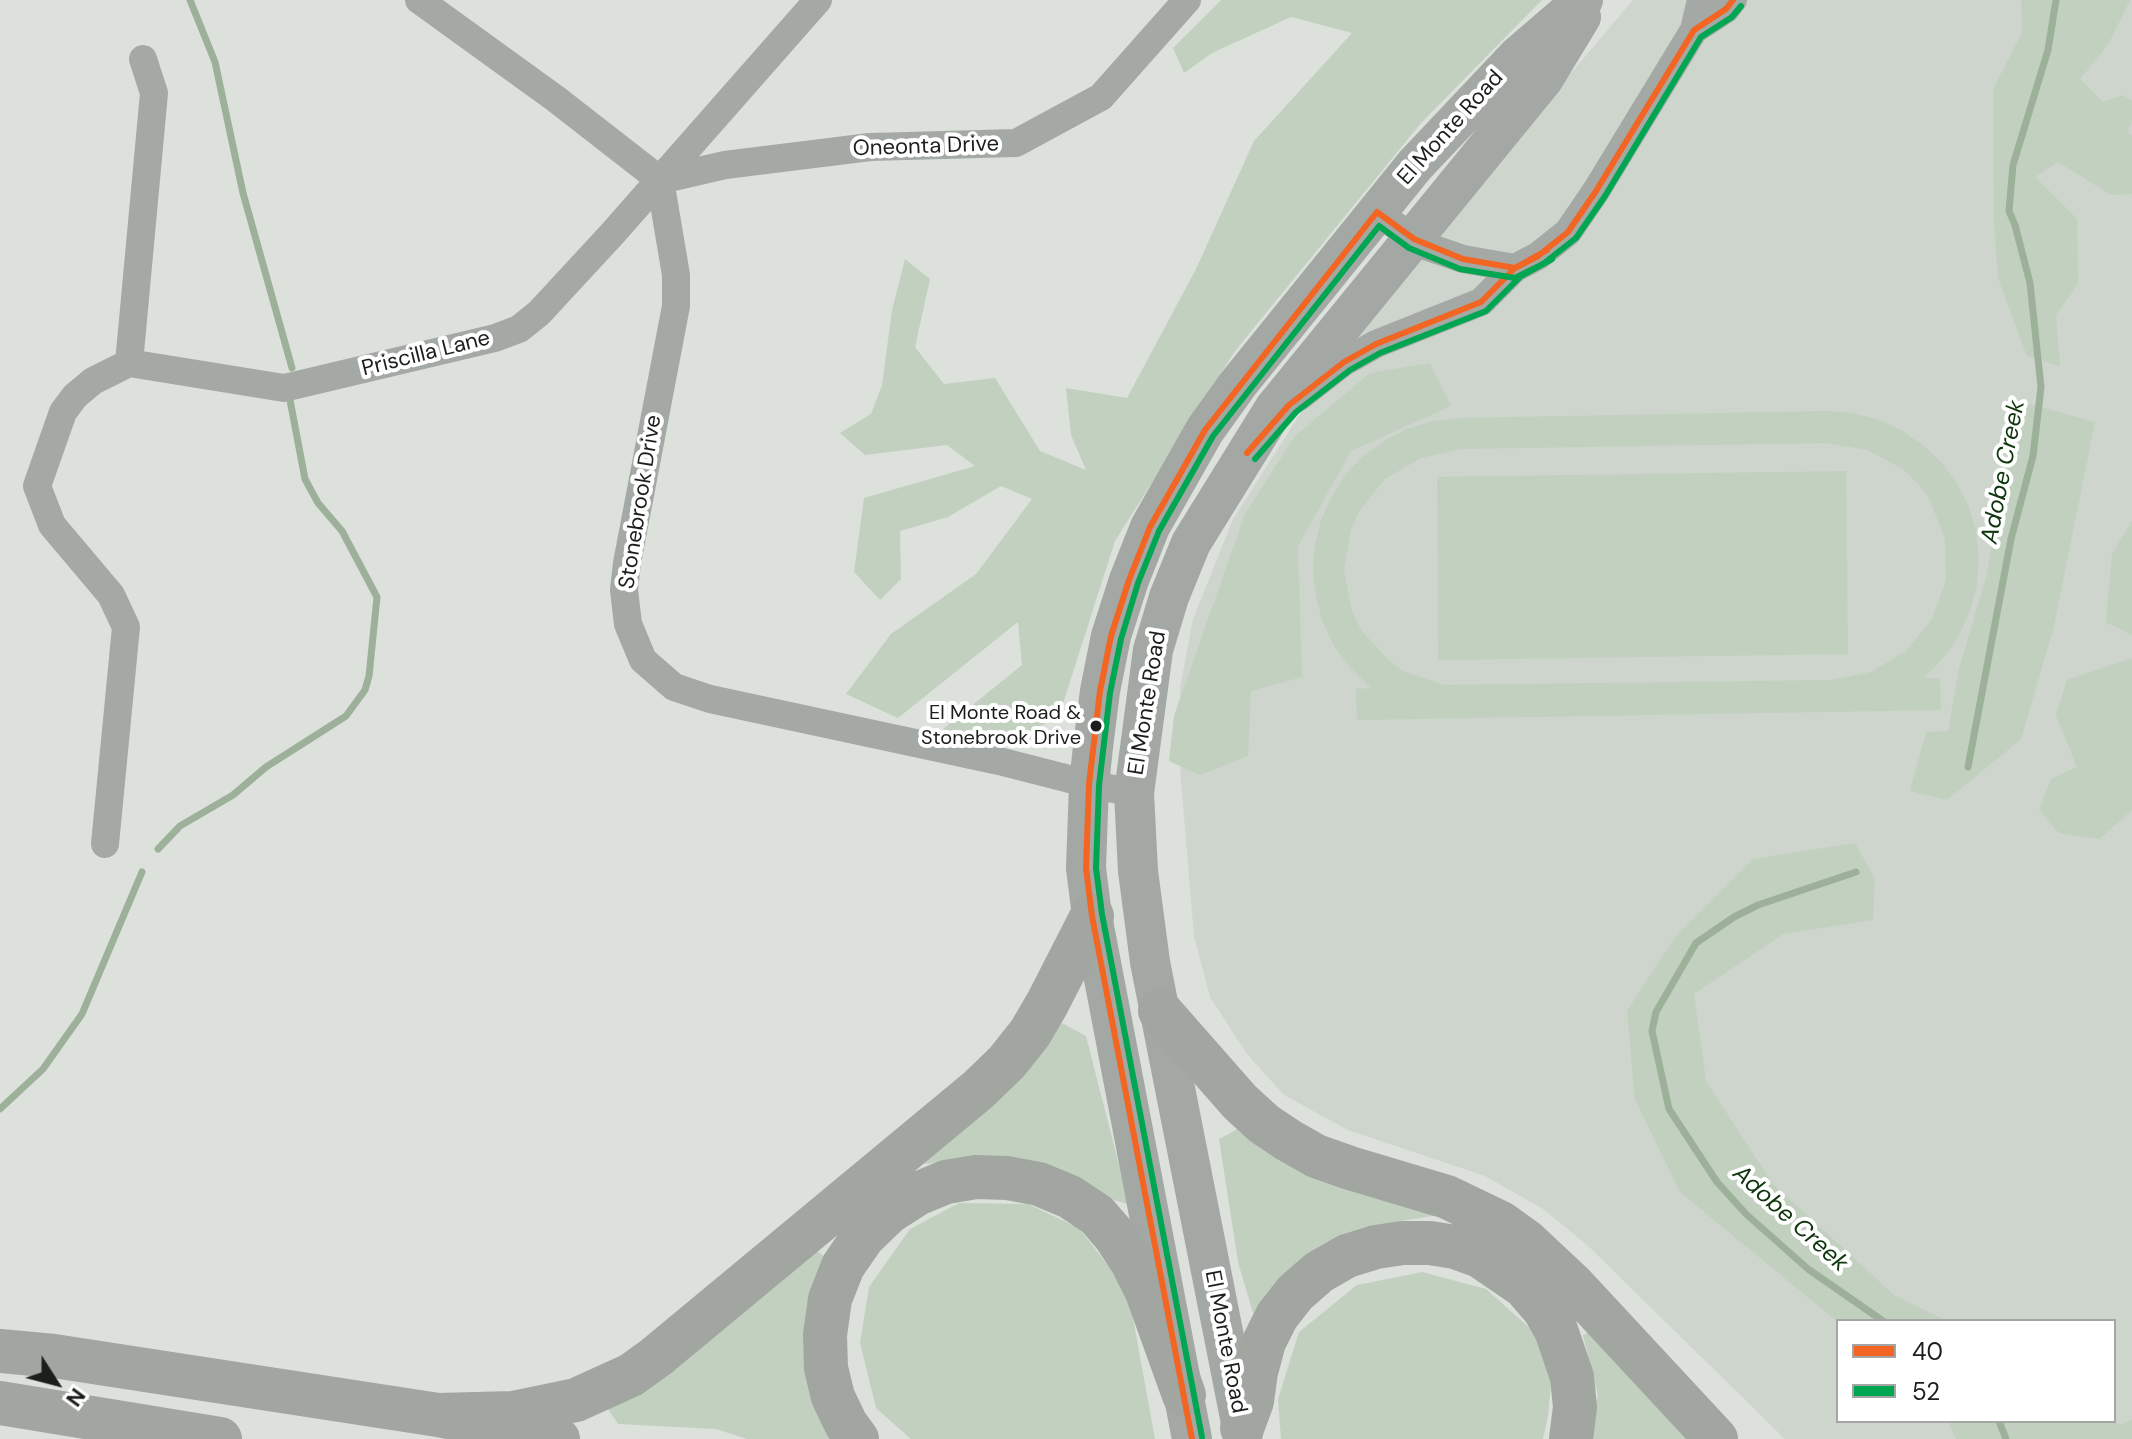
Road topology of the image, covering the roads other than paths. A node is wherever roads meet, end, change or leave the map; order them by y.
1 (419, 0) edge
2 (818, 0) edge
3 (1187, 0) edge
4 (1583, 0) edge
5 (1591, 0) edge
6 (1701, 0) edge
7 (1733, 0) edge
8 (1694, 30) junction
9 (143, 59) dead end
10 (660, 180) junction
11 (1377, 212) junction
12 (1414, 239) junction
13 (1515, 268) junction
14 (129, 363) junction
15 (1230, 475) junction
16 (1089, 784) junction
17 (1134, 793) junction
18 (105, 844) dead end
19 (1092, 916) junction
20 (1160, 1011) junction
21 (0, 1351) edge
22 (1184, 1395) junction
23 (0, 1403) edge
24 (438, 1415) junction
25 (1243, 1434) edge
26 (220, 1439) edge
27 (558, 1439) edge
28 (857, 1439) edge
29 (1192, 1439) edge
30 (1571, 1439) edge
31 (1716, 1439) edge

1 - 10 street
2 - 10 street, Priscilla Lane
3 - 10 street, Oneonta Drive
4 - 11 street, El Monte Road
5 - 12 street, El Monte Road
6 - 8 street
7 - 8 street
8 - 13 street
9 - 14 street
10 - 14 street, Priscilla Lane
10 - 16 street, Stonebrook Drive
11 - 12 street
11 - 16 street, El Monte Road
12 - 13 street
12 - 15 street, El Monte Road
13 - 15 street
14 - 18 street
15 - 17 street, El Monte Road
16 - 17 street, Stonebrook Drive
16 - 19 street, El Monte Road
17 - 20 street, El Monte Road
19 - 22 street, El Monte Road
19 - 24 highway
20 - 25 street, El Monte Road
20 - 31 highway
21 - 24 highway
22 - 28 highway
22 - 29 street, El Monte Road
23 - 26 highway
24 - 27 highway
25 - 30 highway

